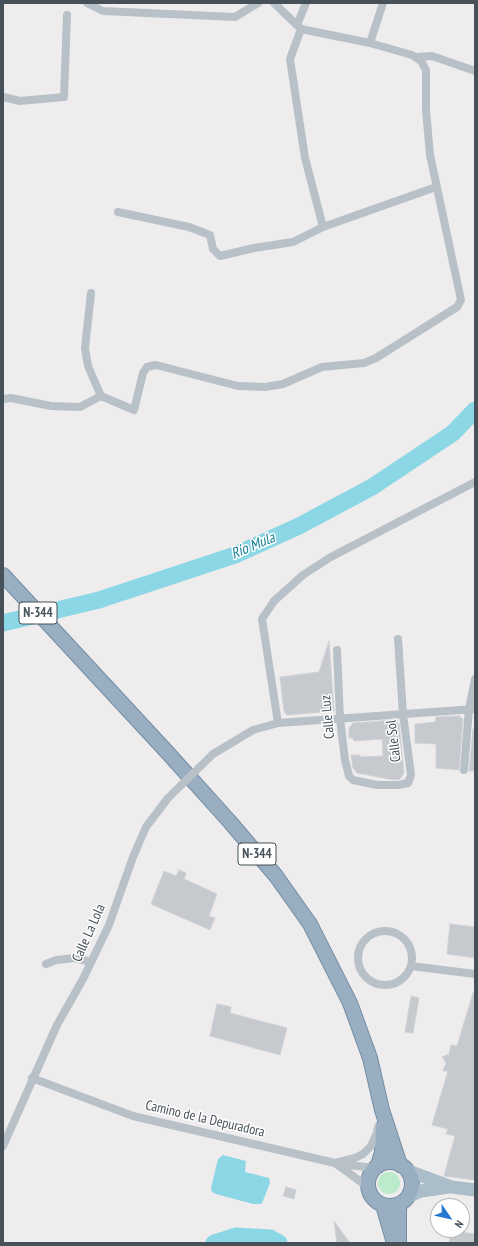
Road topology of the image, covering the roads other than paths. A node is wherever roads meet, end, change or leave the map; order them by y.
1 (87, 3) edge
2 (132, 3) edge
3 (258, 3) edge
4 (274, 3) edge
5 (306, 3) edge
6 (382, 3) edge
7 (129, 12) junction
8 (67, 15) dead end
9 (299, 27) junction
10 (370, 43) junction
11 (416, 57) junction
12 (475, 71) edge
13 (3, 97) edge
14 (436, 187) junction
15 (118, 212) dead end
16 (323, 226) junction
17 (91, 293) dead end
18 (101, 396) junction
19 (3, 400) edge
20 (475, 482) edge
21 (8, 580) edge
22 (398, 639) dead end
23 (337, 650) dead end
24 (475, 679) edge
25 (472, 709) edge
26 (403, 714) junction
27 (340, 719) junction
28 (278, 723) junction
29 (464, 770) dead end
30 (353, 780) joint
31 (91, 962) junction
32 (46, 964) dead end
33 (411, 966) junction
34 (475, 974) edge
35 (32, 1078) junction
36 (382, 1110) junction
37 (3, 1146) edge
38 (336, 1163) junction
39 (377, 1167) junction
40 (403, 1168) junction
41 (368, 1187) junction
42 (452, 1187) junction
43 (475, 1190) edge
44 (403, 1200) junction
45 (383, 1205) junction
46 (394, 1243) edge
47 (400, 1243) edge

1 - 7 street
2 - 7 street
3 - 7 street
4 - 9 street
5 - 9 street
6 - 10 street
8 - 13 street
9 - 10 street
9 - 16 street
10 - 11 street
11 - 12 street
11 - 14 street
14 - 16 street
14 - 18 street
15 - 16 street
17 - 18 street
18 - 19 street
20 - 28 street
21 - 36 highway, N-344
22 - 26 street, Calle Sol
23 - 27 street, Calle Luz
24 - 25 street
25 - 26 street, Calle La Lola
25 - 29 street
26 - 27 street, Calle La Lola
26 - 30 street, Calle Sol
27 - 28 street, Calle La Lola
27 - 30 street, Calle Luz
28 - 31 street, Calle La Lola, bridge
31 - 32 street
31 - 35 street, Calle La Lola
33 - 33 street
33 - 34 street
35 - 37 street, Calle La Lola
35 - 38 street, Camino de la Depuradora
36 - 38 street
36 - 39 highway
36 - 40 highway
38 - 39 street
38 - 41 street, Camino de la Depuradora
39 - 40 highway
39 - 41 highway
40 - 42 main road
40 - 44 highway
41 - 45 highway
42 - 43 main road
42 - 44 main road
44 - 45 highway
44 - 47 highway
45 - 46 highway

